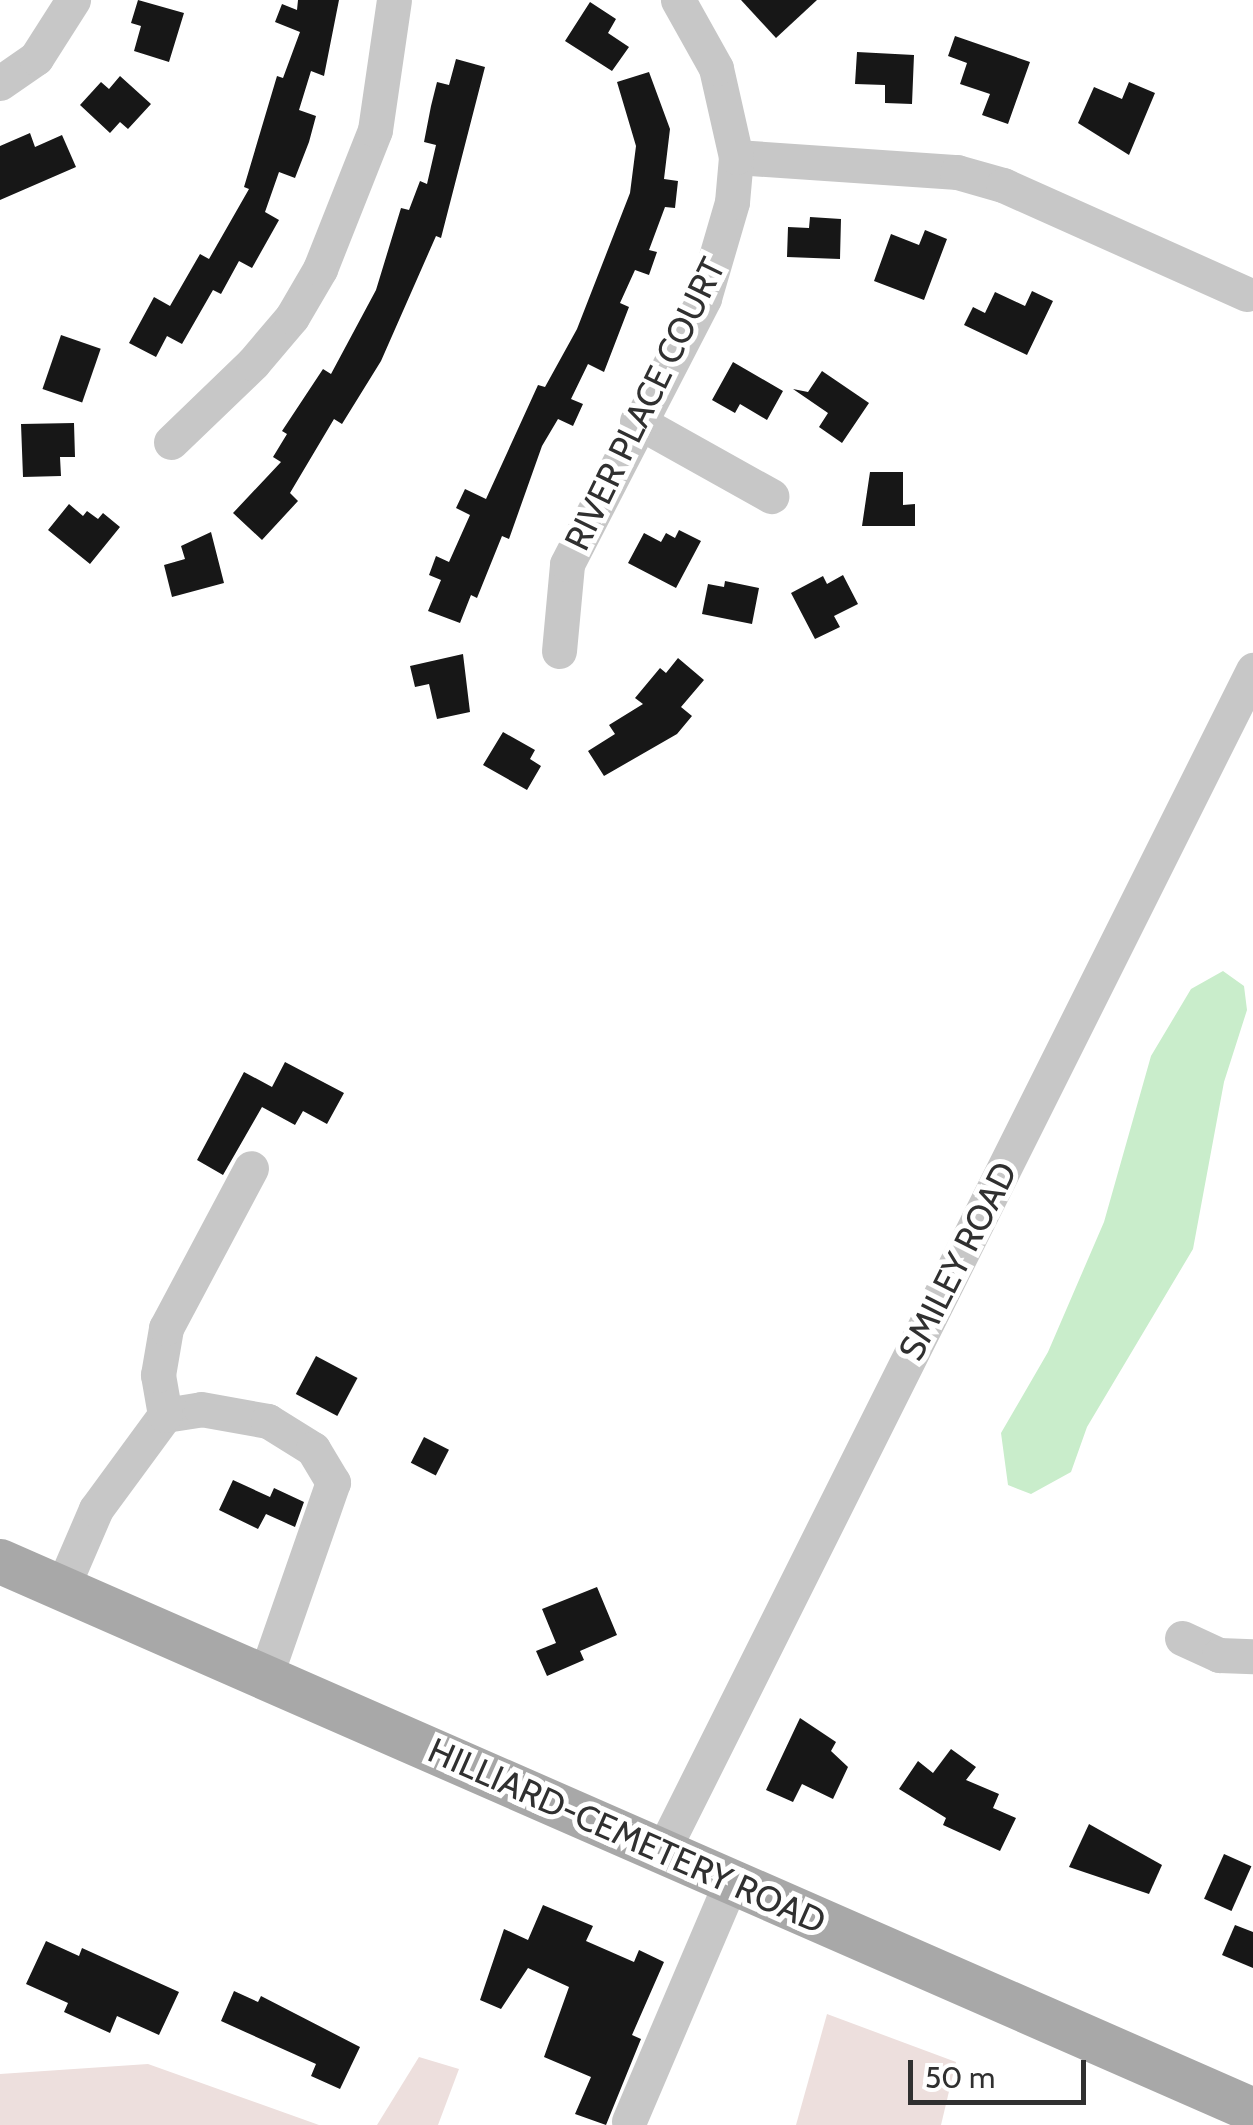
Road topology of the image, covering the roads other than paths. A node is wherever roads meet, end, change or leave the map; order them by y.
1 (73, 0) edge
2 (394, 0) edge
3 (678, 0) edge
4 (0, 82) edge
5 (736, 158) junction
6 (1247, 294) dead end
7 (637, 421) junction
8 (171, 442) dead end
9 (770, 496) dead end
10 (558, 651) dead end
11 (1253, 670) edge
12 (250, 1168) dead end
13 (165, 1415) junction
14 (0, 1561) edge
15 (62, 1588) junction
16 (1182, 1638) dead end
17 (1253, 1656) edge
18 (264, 1677) junction
19 (662, 1852) junction
20 (731, 1882) junction
21 (1253, 2110) edge
22 (629, 2121) dead end

1 - 4 street
2 - 8 street
3 - 5 street
5 - 6 street
5 - 7 street, RIVER PLACE COURT
7 - 9 street
7 - 10 street, RIVER PLACE COURT
11 - 19 street, SMILEY ROAD
12 - 13 street
13 - 15 street
13 - 18 street
14 - 15 main road, HILLIARD-CEMETERY ROAD
15 - 18 main road, HILLIARD-CEMETERY ROAD
16 - 17 street
18 - 19 main road, HILLIARD-CEMETERY ROAD
19 - 20 main road, HILLIARD-CEMETERY ROAD
20 - 21 main road, HILLIARD-CEMETERY ROAD
20 - 22 street

